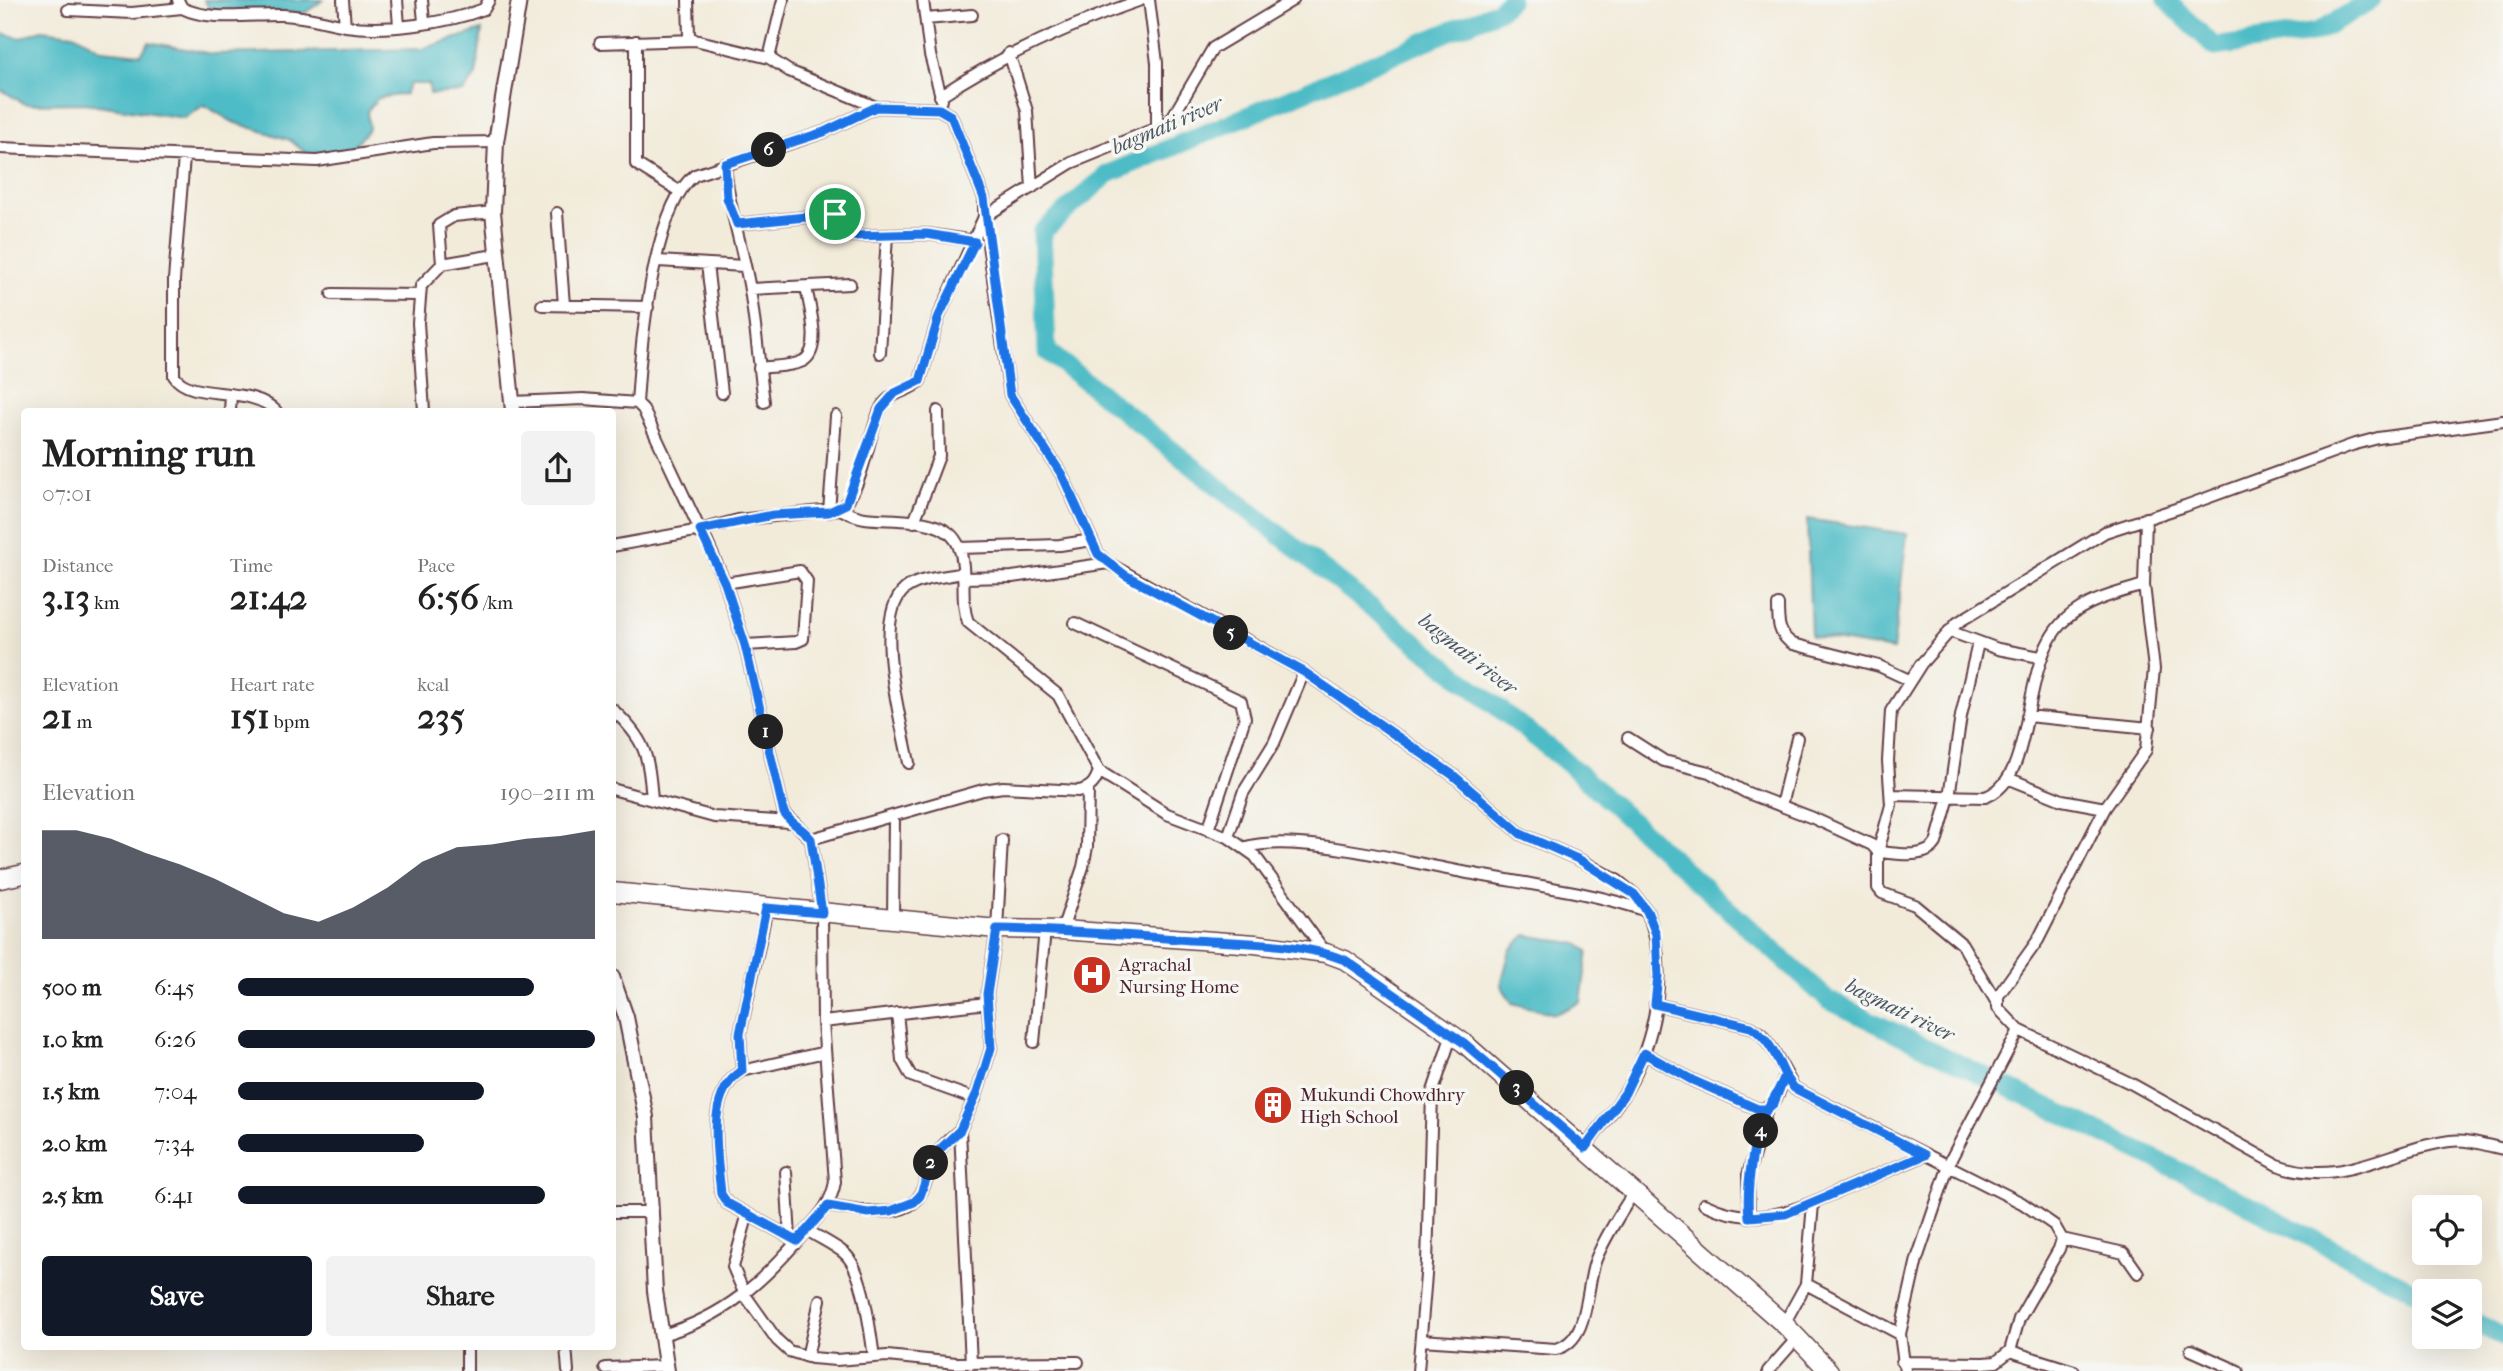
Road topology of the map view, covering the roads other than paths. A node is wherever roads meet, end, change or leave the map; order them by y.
1 (342, 0) edge
2 (397, 0) edge
3 (422, 0) edge
4 (489, 0) edge
5 (519, 0) edge
6 (688, 0) edge
7 (783, 0) edge
8 (923, 0) edge
9 (1141, 0) edge
10 (1149, 0) edge
11 (1293, 0) edge
12 (180, 4) edge
13 (68, 10) dead end
14 (972, 15) dead end
15 (926, 19) junction
16 (424, 23) junction
17 (345, 26) junction
18 (400, 26) junction
19 (695, 40) junction
20 (636, 41) junction
21 (600, 43) dead end
22 (1009, 53) junction
23 (769, 58) junction
24 (940, 96) junction
25 (876, 107) junction
26 (945, 110) junction
27 (1157, 127) junction
28 (496, 142) junction
29 (0, 148) edge
30 (184, 158) junction
31 (725, 164) junction
32 (1032, 188) junction
33 (679, 191) junction
34 (493, 212) junction
35 (557, 213) dead end
36 (984, 218) junction
37 (737, 224) junction
38 (887, 235) junction
39 (975, 242) junction
40 (495, 255) junction
41 (658, 261) junction
42 (442, 264) junction
43 (707, 264) junction
44 (744, 265) junction
45 (850, 284) dead end
46 (806, 287) junction
47 (750, 289) junction
48 (332, 294) dead end
49 (418, 295) junction
50 (542, 305) dead end
51 (564, 305) junction
52 (648, 307) junction
53 (880, 353) dead end
54 (759, 368) junction
55 (722, 393) dead end
56 (231, 394) junction
57 (764, 402) dead end
58 (637, 403) junction
59 (512, 407) edge
60 (230, 408) edge
61 (273, 408) edge
62 (424, 408) edge
63 (938, 411) dead end
64 (836, 416) dead end
65 (2503, 421) edge
66 (834, 510) junction
67 (2146, 518) junction
68 (914, 522) junction
69 (700, 530) junction
70 (1092, 540) junction
71 (616, 545) edge
72 (959, 548) junction
73 (1108, 564) junction
74 (963, 576) junction
75 (725, 583) junction
76 (2144, 585) junction
77 (1778, 605) dead end
78 (1075, 623) dead end
79 (1949, 631) junction
80 (1979, 643) junction
81 (745, 645) junction
82 (2040, 657) junction
83 (1304, 672) junction
84 (1909, 680) junction
85 (616, 713) edge
86 (2026, 716) junction
87 (2150, 728) junction
88 (1628, 738) dead end
89 (1797, 738) dead end
90 (909, 763) dead end
91 (1099, 771) junction
92 (2010, 779) junction
93 (1088, 789) junction
94 (616, 790) edge
95 (1891, 795) junction
96 (1949, 797) junction
97 (652, 799) junction
98 (1782, 806) junction
99 (2105, 808) junction
100 (894, 816) junction
101 (790, 822) junction
102 (1208, 830) junction
103 (1228, 837) junction
104 (811, 839) junction
105 (1002, 840) dead end
106 (1246, 847) junction
107 (1878, 852) junction
108 (21, 875) edge
109 (0, 880) edge
110 (616, 892) edge
111 (766, 908) junction
112 (1647, 911) junction
113 (822, 913) junction
114 (893, 919) junction
115 (997, 929) junction
116 (1054, 930) junction
117 (1326, 953) junction
118 (616, 996) edge
119 (988, 1003) junction
120 (1997, 1003) junction
121 (1655, 1004) junction
122 (897, 1013) junction
123 (823, 1022) junction
124 (2019, 1030) junction
125 (1452, 1034) junction
126 (1034, 1042) dead end
127 (825, 1052) junction
128 (1644, 1053) junction
129 (742, 1071) junction
130 (1785, 1075) junction
131 (975, 1099) junction
132 (1767, 1109) junction
133 (960, 1130) junction
134 (1585, 1148) junction
135 (2503, 1149) edge
136 (1925, 1155) junction
137 (1950, 1163) junction
138 (786, 1172) dead end
139 (1634, 1192) junction
140 (1812, 1203) junction
141 (1704, 1204) dead end
142 (828, 1206) junction
143 (616, 1212) edge
144 (651, 1212) junction
145 (747, 1217) junction
146 (1749, 1217) junction
147 (807, 1230) junction
148 (2062, 1239) junction
149 (794, 1240) junction
150 (2138, 1273) dead end
151 (1806, 1284) junction
152 (745, 1295) junction
153 (820, 1300) dead end
154 (1784, 1324) junction
155 (1900, 1334) junction
156 (662, 1335) junction
157 (1797, 1338) junction
158 (1421, 1340) junction
159 (467, 1350) edge
160 (566, 1350) edge
161 (2010, 1350) junction
162 (2191, 1350) dead end
163 (807, 1357) junction
164 (874, 1357) junction
165 (1078, 1363) dead end
166 (971, 1364) junction
167 (956, 1367) edge
168 (1904, 1367) edge
169 (1983, 1367) edge
170 (605, 1368) dead end
171 (667, 1368) edge
172 (467, 1371) edge
173 (568, 1371) edge
174 (1418, 1371) edge
175 (1768, 1371) edge
176 (1829, 1371) edge
177 (2074, 1371) edge
178 (2238, 1371) edge

1 - 17 street
2 - 18 street
3 - 16 street
4 - 16 street
5 - 28 street
6 - 19 street
7 - 23 street
8 - 15 street
9 - 22 street
10 - 27 street
11 - 27 street
12 - 13 street
12 - 17 street
14 - 15 street
15 - 24 street
16 - 18 street
17 - 18 street
19 - 20 street
19 - 23 street
20 - 21 street
20 - 33 street
22 - 24 street
22 - 32 street
23 - 25 street
24 - 26 street
25 - 26 street
25 - 31 street
26 - 36 street
27 - 32 street
28 - 30 street
28 - 34 street
29 - 30 street
30 - 56 street
31 - 33 street
31 - 37 street
32 - 36 street
33 - 41 street
34 - 40 street
34 - 42 street
35 - 51 street
36 - 39 street
36 - 70 street
37 - 38 street
37 - 44 street
38 - 39 street
38 - 53 street
39 - 66 street
40 - 42 street
40 - 59 street
41 - 43 street
41 - 52 street
42 - 49 street
43 - 44 street
43 - 55 street
44 - 47 street
45 - 46 street
46 - 47 street
46 - 54 street
47 - 54 street
48 - 49 street
49 - 62 street
50 - 51 street
51 - 52 street
52 - 58 street
54 - 57 street
56 - 60 street
56 - 61 street
58 - 59 street
58 - 69 street
63 - 68 street
64 - 66 street
65 - 67 street
66 - 68 street
66 - 69 street
67 - 76 street
67 - 79 street
68 - 72 street
69 - 71 street
69 - 75 street
70 - 72 street
70 - 73 street
72 - 74 street
73 - 74 street
73 - 83 street
74 - 90 street
74 - 91 street
75 - 81 street
75 - 81 street
76 - 82 street
76 - 87 street
77 - 84 street
78 - 102 street
79 - 80 street
79 - 84 street
80 - 82 street
80 - 96 street
81 - 101 street
82 - 86 street
83 - 103 street
83 - 112 street
84 - 95 street
85 - 97 street
86 - 87 street
86 - 92 street
87 - 99 street
88 - 98 street
89 - 98 street
91 - 93 street
91 - 102 street
92 - 96 street
92 - 99 street
93 - 100 street
93 - 116 street
94 - 97 street
95 - 96 street
95 - 107 street
96 - 107 street
97 - 101 street
98 - 107 street
99 - 120 street
100 - 104 street
100 - 114 street
101 - 104 street
102 - 103 street
103 - 106 street
104 - 113 street
105 - 115 street
106 - 112 street
106 - 117 street
107 - 120 street
108 - 109 main road
110 - 111 main road
111 - 113 main road
111 - 129 street
112 - 121 street
113 - 114 main road
113 - 123 street
114 - 115 main road
115 - 116 main road
115 - 119 street
116 - 117 main road
116 - 126 street
117 - 125 main road
118 - 144 street
119 - 122 street
119 - 131 street
120 - 124 street
121 - 128 street
121 - 130 street
122 - 123 street
122 - 131 street
123 - 127 street
124 - 135 street
124 - 137 street
125 - 134 main road
125 - 158 street
127 - 129 street
127 - 142 street
128 - 132 street
128 - 134 street
129 - 145 street
130 - 132 street
130 - 136 street
131 - 133 street
132 - 146 street
133 - 142 street
133 - 166 street
134 - 139 main road
136 - 137 street
136 - 140 street
137 - 148 street
137 - 155 street
138 - 149 street
139 - 154 main road
139 - 158 street
140 - 146 street
140 - 151 street
141 - 146 street
142 - 147 street
143 - 144 street
144 - 156 street
145 - 149 street
145 - 152 street
147 - 149 street
147 - 164 street
148 - 150 street
148 - 161 street
149 - 152 street
151 - 154 street
151 - 155 street
152 - 156 street
152 - 163 street
153 - 163 street
154 - 157 main road
155 - 168 street
156 - 171 street
157 - 175 street
157 - 176 main road
158 - 174 street
159 - 172 street
160 - 173 street
161 - 169 street
161 - 177 street
162 - 178 street
163 - 164 street
164 - 167 street
165 - 166 street
166 - 167 street
168 - 169 street
170 - 171 street

